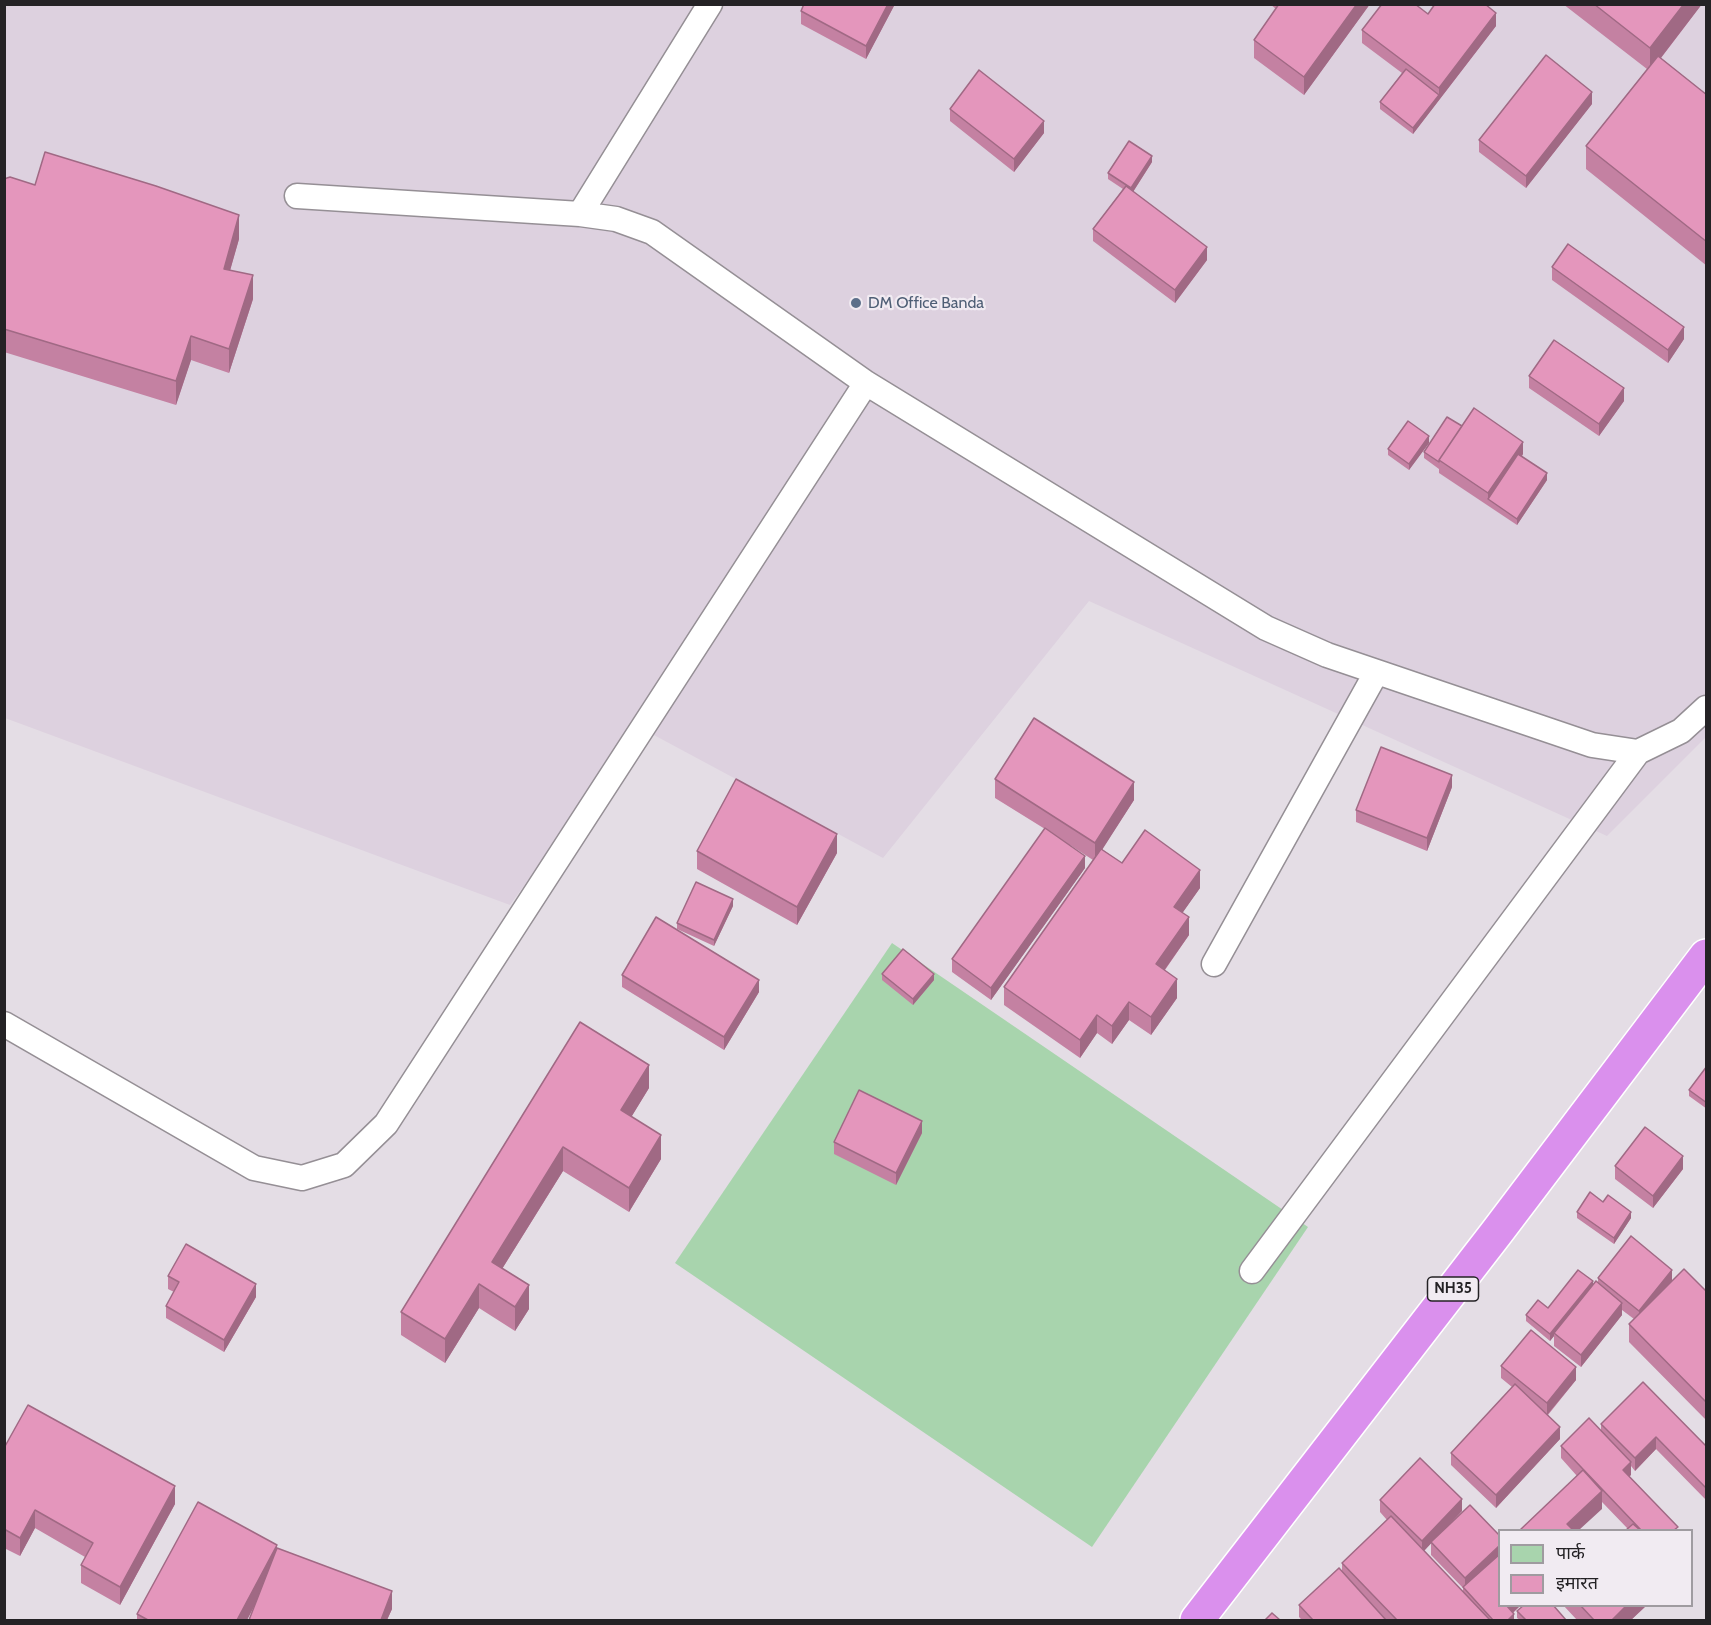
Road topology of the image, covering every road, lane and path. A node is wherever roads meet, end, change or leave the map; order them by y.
1 (710, 4) edge
2 (297, 196) dead end
3 (580, 214) junction
4 (866, 383) junction
5 (1376, 674) junction
6 (1707, 708) edge
7 (1638, 752) junction
8 (1707, 956) edge
9 (1214, 964) dead end
10 (4, 1024) edge
11 (1252, 1271) dead end
12 (1197, 1620) edge

1 - 3 lane
2 - 3 lane
3 - 4 lane
4 - 5 lane
4 - 10 lane
5 - 7 lane
5 - 9 lane
6 - 7 lane
7 - 11 lane
8 - 12 highway, NH35

